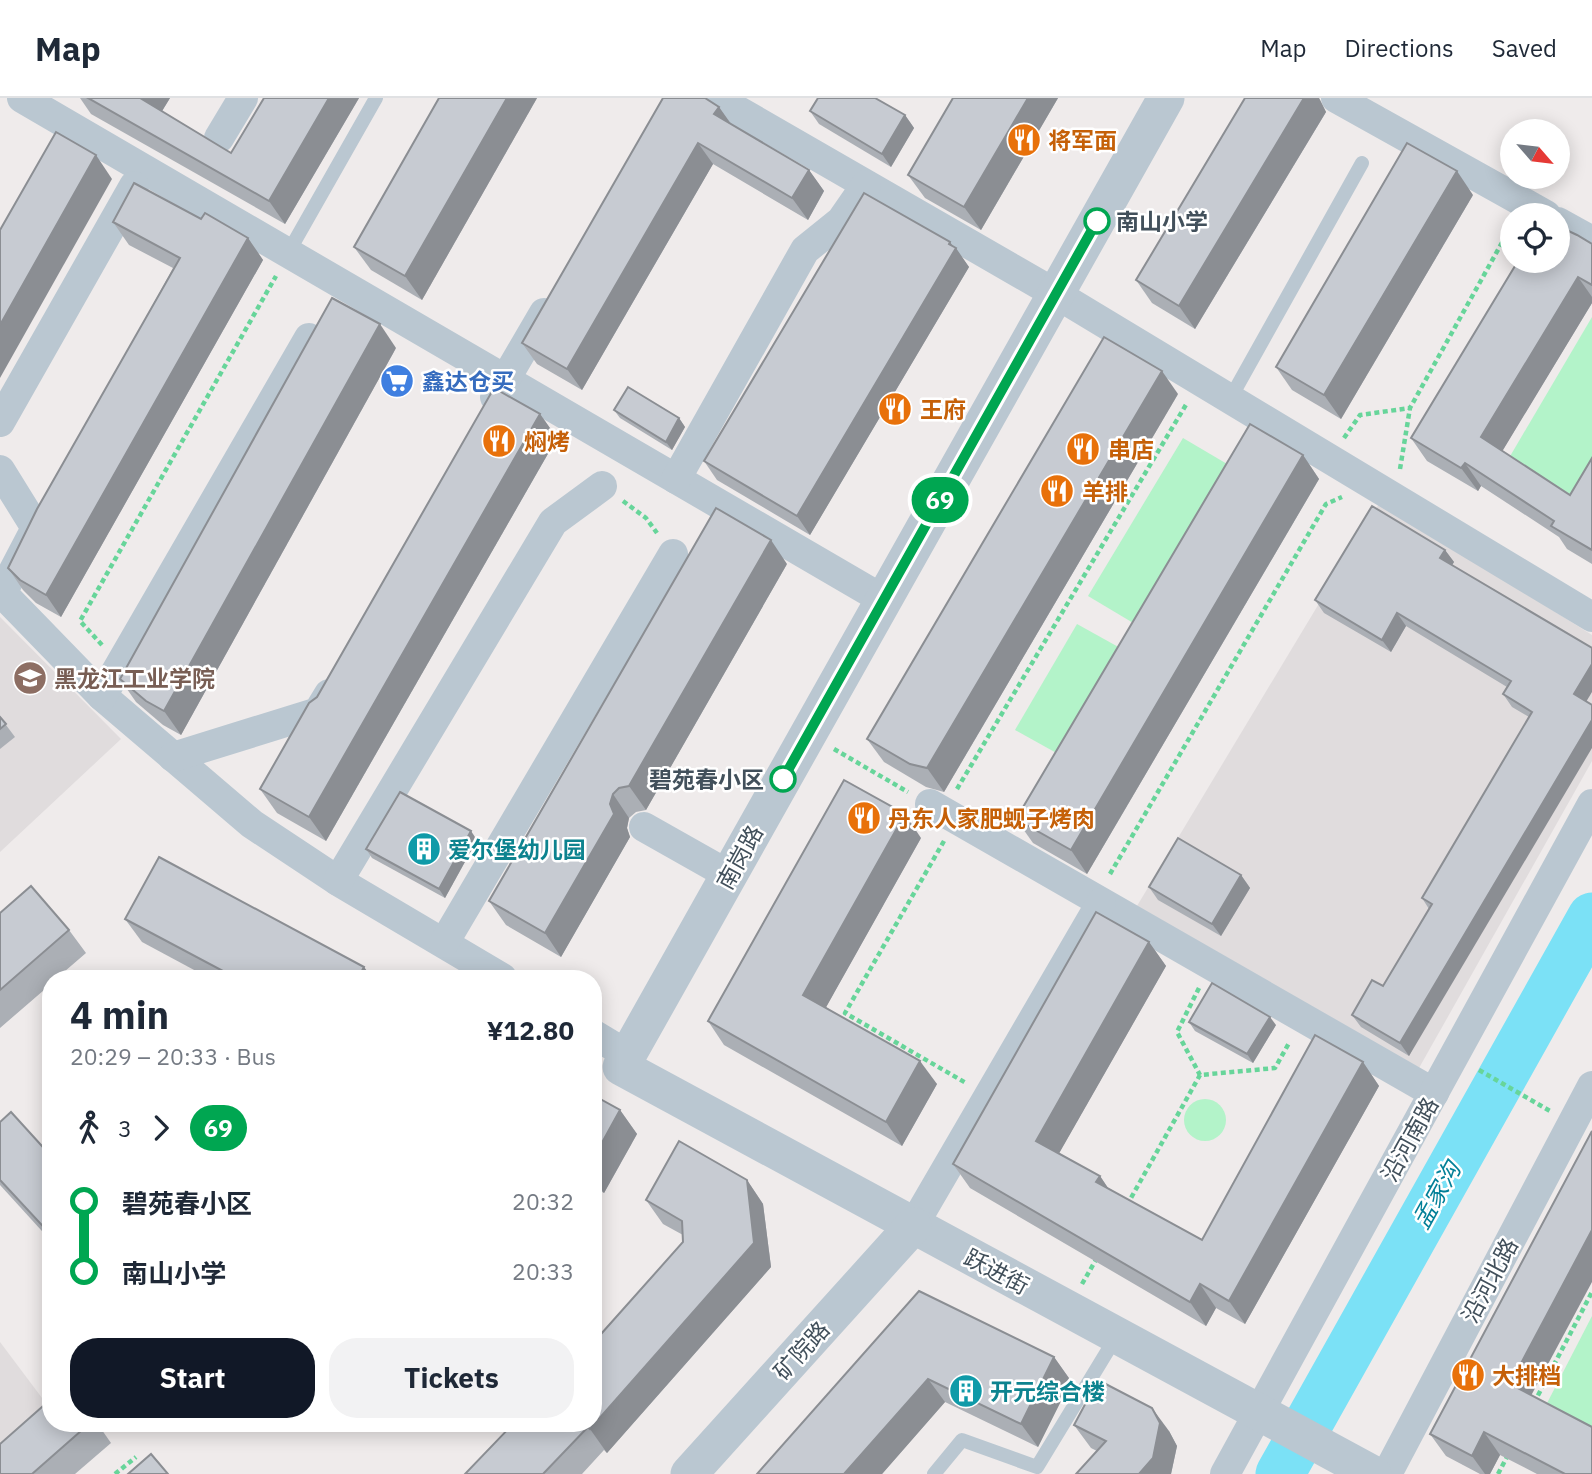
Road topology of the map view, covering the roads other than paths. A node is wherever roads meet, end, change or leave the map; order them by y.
1 (22, 98) edge
2 (243, 98) edge
3 (376, 98) edge
4 (716, 98) edge
5 (1166, 98) edge
6 (1336, 98) edge
7 (219, 138) dead end
8 (1362, 163) dead end
9 (142, 171) junction
10 (866, 185) junction
11 (1524, 203) edge
12 (1570, 229) edge
13 (1592, 241) edge
14 (288, 253) junction
15 (560, 286) edge
16 (1056, 294) junction
17 (309, 338) edge
18 (505, 380) junction
19 (1230, 399) junction
20 (0, 422) edge
21 (479, 427) edge
22 (0, 470) edge
23 (676, 479) junction
24 (602, 486) road end
25 (673, 554) road end
26 (884, 600) junction
27 (1592, 617) edge
28 (345, 664) edge
29 (102, 696) junction
30 (173, 757) junction
31 (1592, 804) edge
32 (943, 812) road end
33 (644, 827) dead end
34 (729, 875) junction
35 (338, 881) junction
36 (1098, 901) junction
37 (444, 943) junction
38 (489, 970) edge
39 (602, 1042) edge
40 (624, 1061) junction
41 (1592, 1086) edge
42 (1434, 1093) junction
43 (1569, 1130) junction
44 (1592, 1150) edge
45 (913, 1226) junction
46 (1117, 1335) junction
47 (1267, 1417) junction
48 (689, 1474) edge
49 (934, 1474) edge
50 (1225, 1474) edge
51 (1373, 1474) edge
52 (1387, 1474) edge

1 - 9 street
2 - 7 street
3 - 14 lane
4 - 10 street
5 - 16 street, 南岗路
6 - 11 street
8 - 19 lane
9 - 14 street
9 - 20 street
10 - 16 street
10 - 23 street
12 - 13 street
14 - 18 street
15 - 18 street
16 - 19 street
16 - 26 street, 南岗路
17 - 29 street
18 - 21 street
18 - 23 street
19 - 27 street
22 - 29 street
23 - 26 street
24 - 35 street
25 - 37 street
26 - 34 street, 南岗路
28 - 30 street
29 - 30 street
30 - 35 street
31 - 42 street, 沿河南路
32 - 36 street
33 - 34 street
34 - 40 street, 南岗路
35 - 37 street
36 - 42 street
36 - 45 street
37 - 38 street
39 - 40 street
40 - 45 street, 跃进街
41 - 43 street, 沿河北路
42 - 47 street, 沿河南路
43 - 44 street
43 - 52 street, 沿河北路
45 - 46 street, 跃进街
45 - 48 street, 矿院路
46 - 47 street, 跃进街
46 - 49 lane
47 - 50 street, 沿河南路
47 - 51 street, 跃进街

